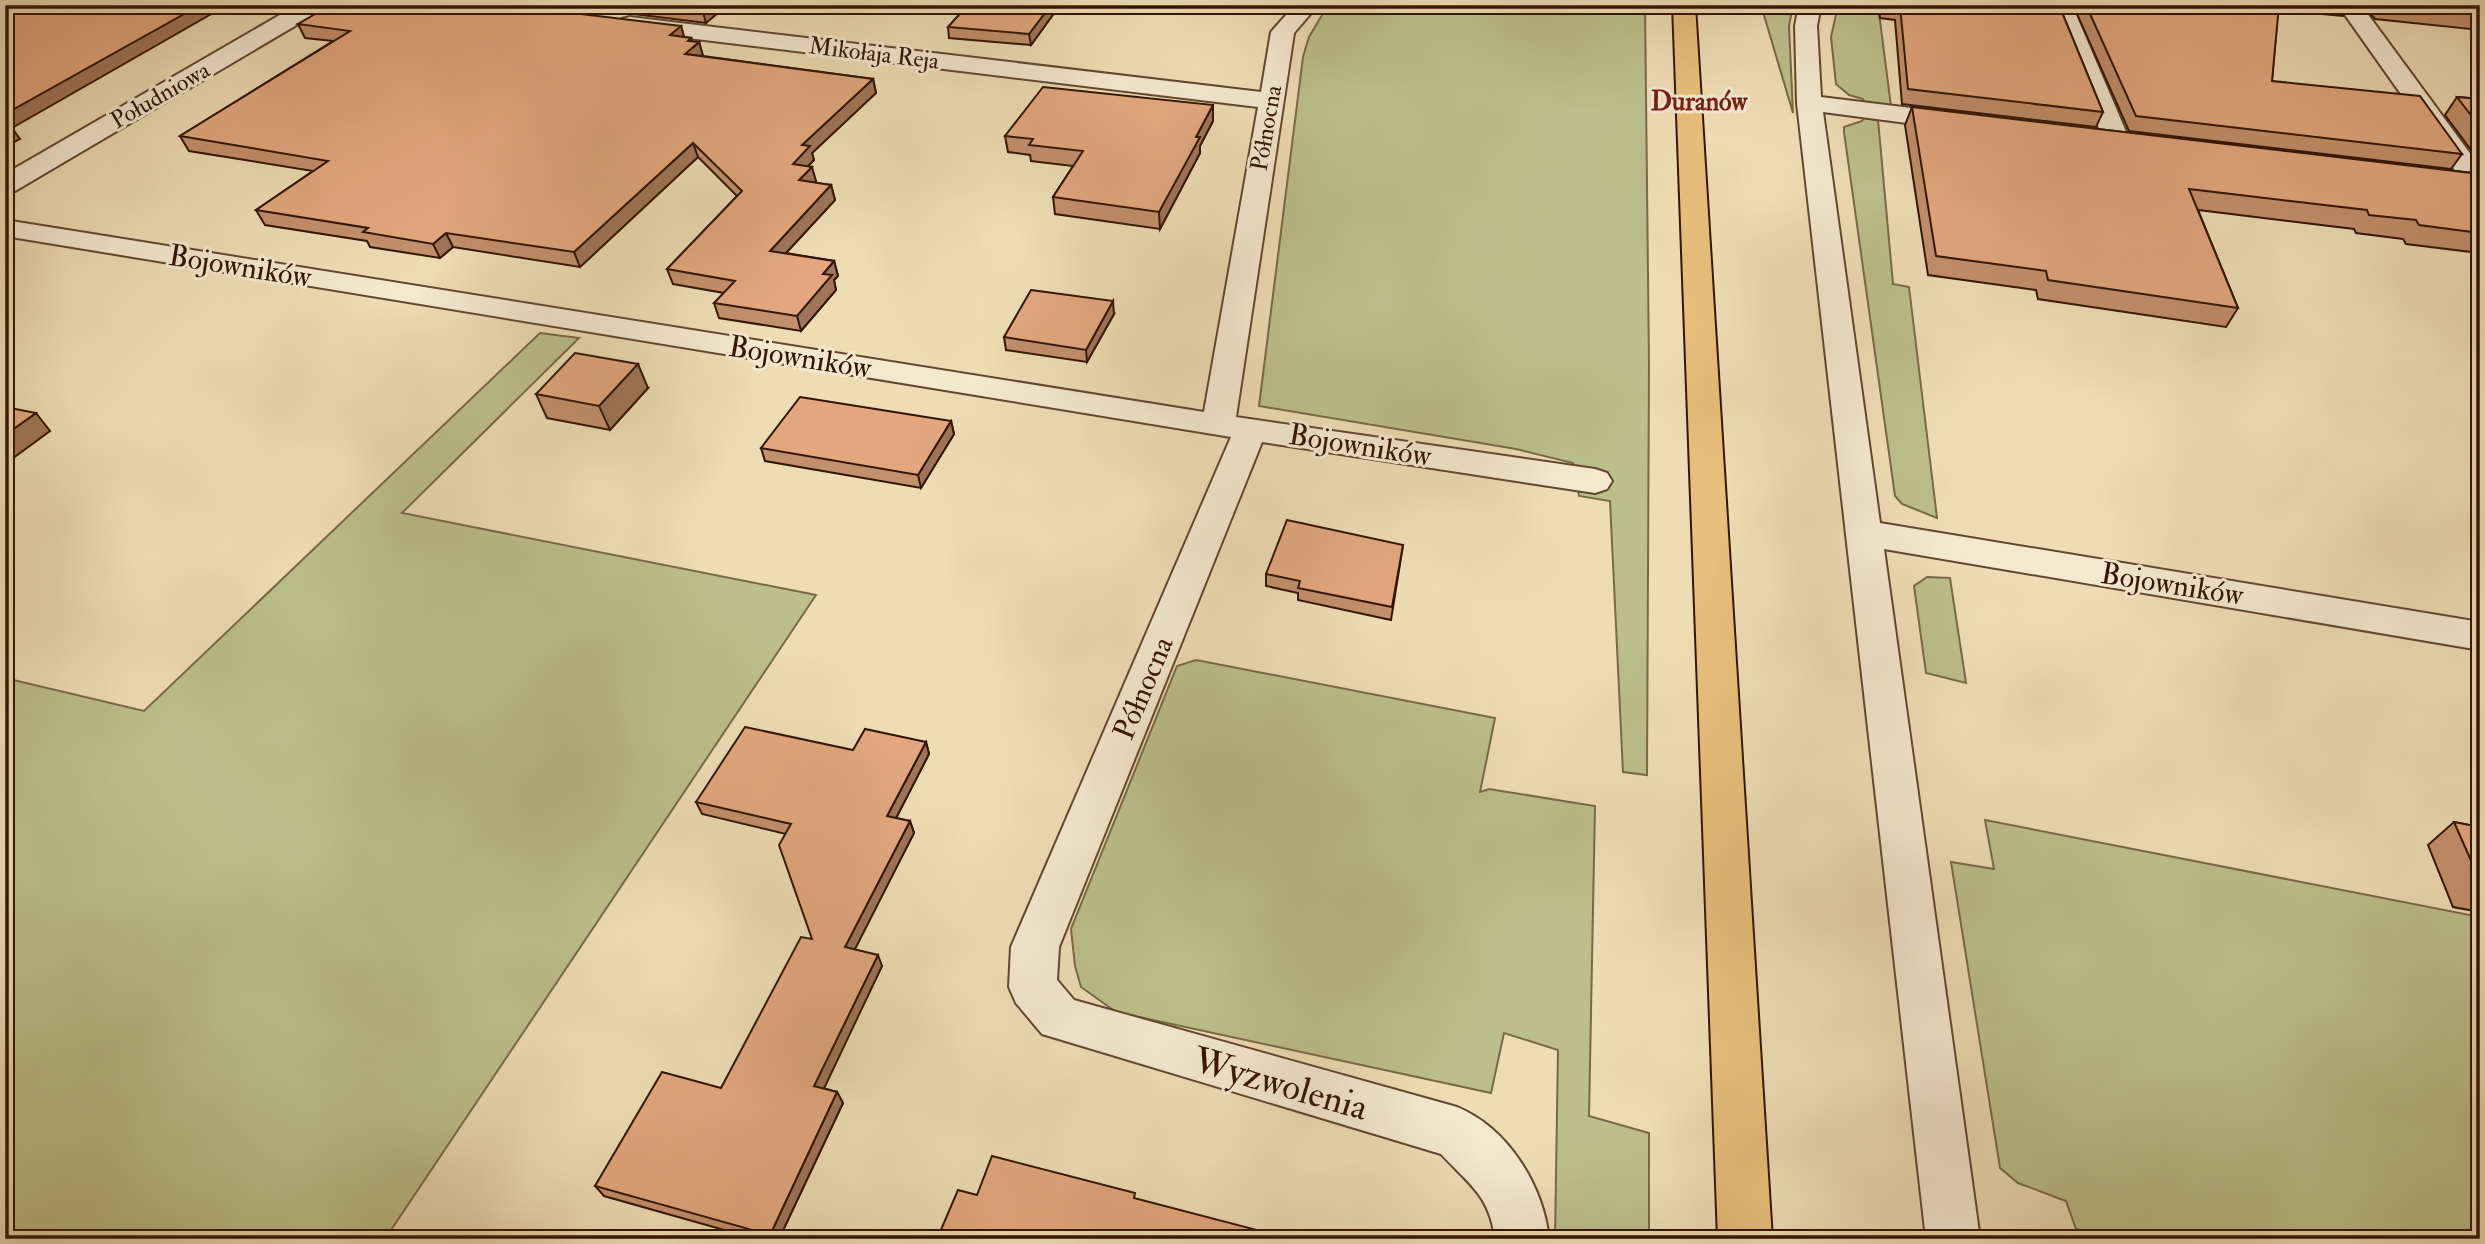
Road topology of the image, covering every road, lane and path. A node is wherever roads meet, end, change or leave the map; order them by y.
1 (314, 5) edge
2 (1307, 5) edge
3 (1684, 5) edge
4 (1810, 5) edge
5 (2061, 5) edge
6 (2349, 5) edge
7 (603, 20) edge
8 (1270, 101) junction
9 (1809, 103) junction
10 (1979, 124) edge
11 (2090, 138) edge
12 (2117, 141) junction
13 (2145, 144) edge
14 (2451, 179) edge
15 (2479, 183) edge
16 (5, 186) edge
17 (5, 228) edge
18 (1235, 427) junction
19 (1595, 481) dead end
20 (1863, 533) junction
21 (2480, 636) edge
22 (1035, 947) joint
23 (1958, 1237) edge
24 (1522, 1239) edge
25 (1745, 1239) edge

1 - 16 street, Południowa
2 - 8 street, Północna
3 - 25 main road
4 - 9 street
5 - 12 street
6 - 15 street
7 - 8 street, Mikołaja Reja
8 - 18 street, Północna
9 - 10 street
9 - 20 street
11 - 12 street
12 - 13 street
14 - 15 street
17 - 18 street, Bojowników
18 - 19 street, Bojowników
18 - 22 street, Północna
20 - 21 street, Bojowników
20 - 23 street
22 - 24 street, Wyzwolenia

